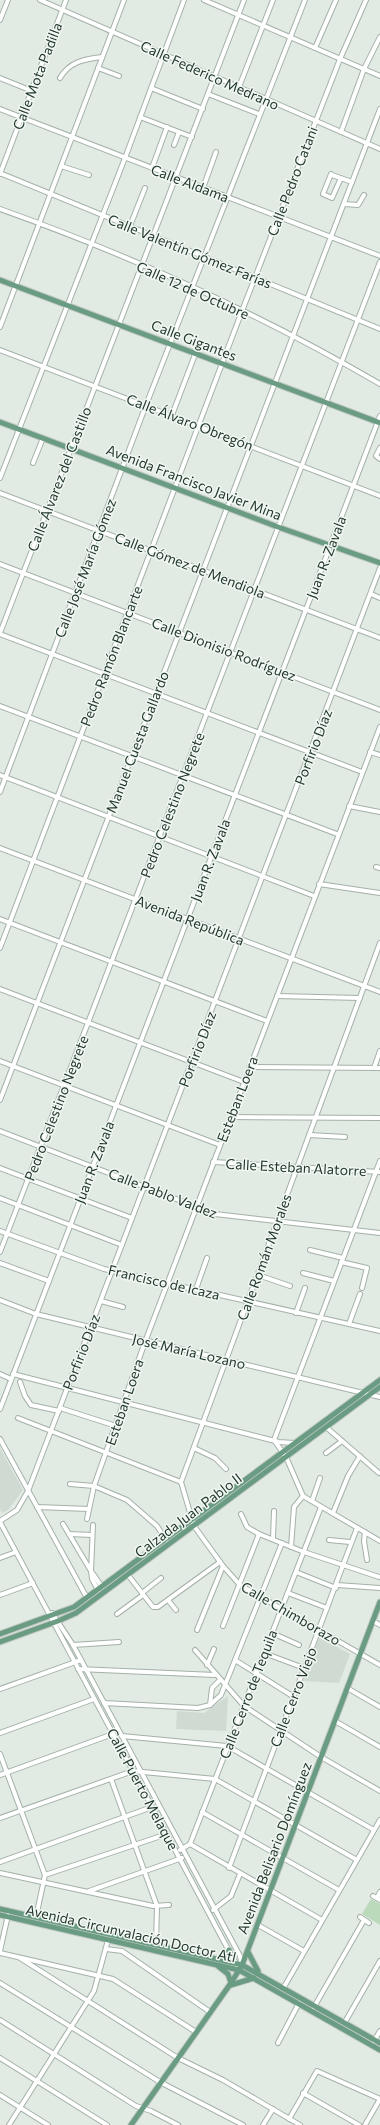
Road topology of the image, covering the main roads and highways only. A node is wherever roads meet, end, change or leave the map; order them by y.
1 (0, 280) edge
2 (0, 422) edge
3 (379, 423) edge
4 (380, 563) edge
5 (380, 1379) edge
6 (380, 1389) edge
7 (284, 1454) junction
8 (238, 1486) junction
9 (239, 1492) junction
10 (193, 1523) junction
11 (130, 1571) junction
12 (380, 1602) edge
13 (0, 1634) edge
14 (0, 1642) edge
15 (0, 1909) edge
16 (0, 1915) edge
17 (229, 1950) road end
18 (248, 1952) junction
19 (224, 1960) junction
20 (216, 1964) junction
21 (241, 1967) junction
22 (259, 1974) junction
23 (254, 1978) junction
24 (231, 1984) junction
25 (380, 2043) edge
26 (380, 2050) edge
27 (131, 2125) edge

1 - 3 main road, Calle Gigantes
2 - 4 main road, Avenida Francisco Javier Mina
5 - 7 main road, Calzada Juan Pablo II
6 - 7 main road, Calzada Juan Pablo II
7 - 8 main road, Calzada Juan Pablo II
7 - 9 main road, Calzada Juan Pablo II
8 - 9 main road
8 - 10 main road, Calzada Juan Pablo II
9 - 10 main road, Calzada Juan Pablo II
10 - 11 main road, Calzada Juan Pablo II
10 - 11 main road, Calzada Juan Pablo II
11 - 13 main road, Calzada Juan Pablo II
11 - 14 main road, Calzada Juan Pablo II
12 - 18 main road, Avenida Belisario Domínguez
15 - 19 main road, Avenida Circunvalación Doctor Atl
16 - 20 main road, Avenida Circunvalación Doctor Atl
17 - 19 main road
18 - 21 main road, Avenida Belisario Domínguez
18 - 22 main road
19 - 21 main road, Avenida Circunvalación Doctor Atl
20 - 21 main road, Avenida Circunvalación Doctor Atl
20 - 24 main road
21 - 22 main road, Avenida Circunvalación Doctor Atl
21 - 23 main road, Avenida Circunvalación Doctor Atl
21 - 24 main road, Avenida Belisario Domínguez
22 - 25 main road, Avenida Circunvalación Doctor Atl
23 - 24 main road
23 - 26 main road, Avenida Circunvalación Doctor Atl
24 - 27 main road, Avenida Belisario Domínguez

